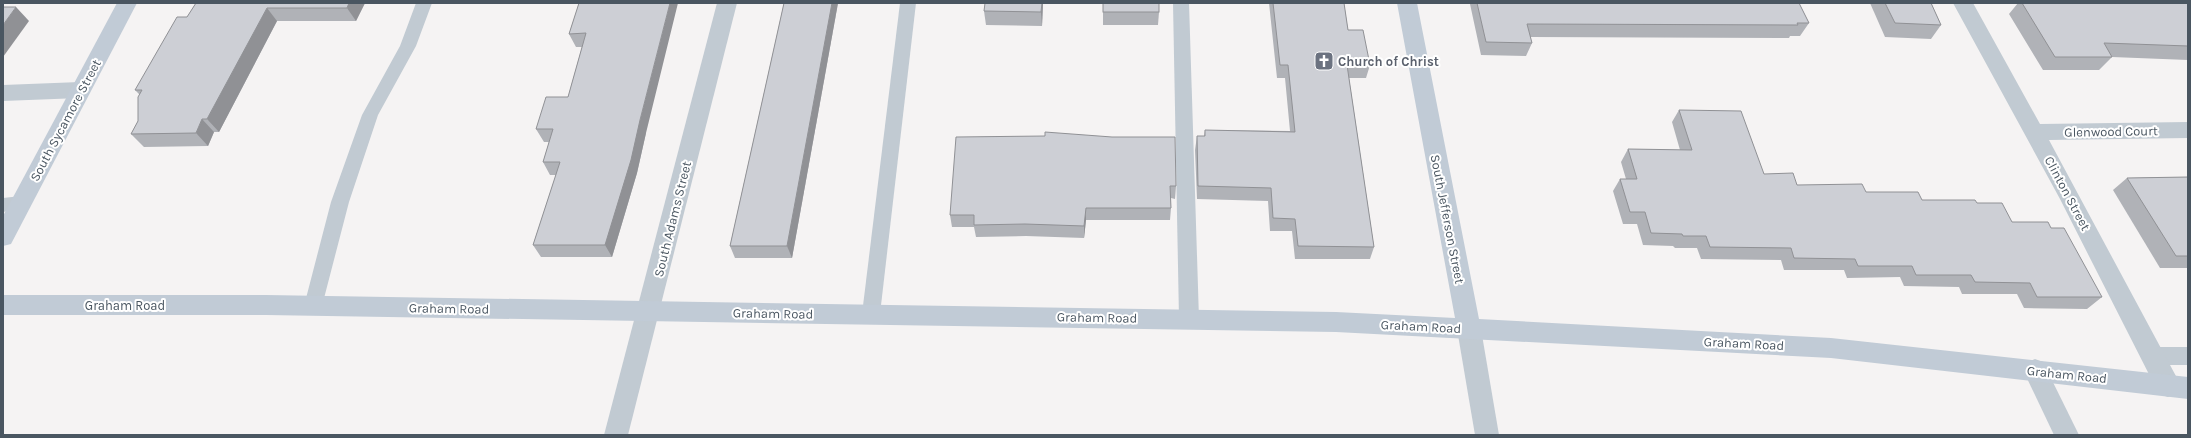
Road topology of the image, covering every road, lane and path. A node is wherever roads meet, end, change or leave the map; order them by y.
1 (127, 3) edge
2 (424, 3) edge
3 (727, 3) edge
4 (908, 3) edge
5 (1182, 3) edge
6 (1407, 3) edge
7 (1963, 3) edge
8 (80, 90) junction
9 (3, 93) edge
10 (2188, 130) edge
11 (2034, 132) junction
12 (12, 204) edge
13 (3, 237) edge
14 (3, 305) edge
15 (312, 306) junction
16 (649, 311) junction
17 (871, 314) junction
18 (1189, 319) junction
19 (1469, 329) junction
20 (2153, 356) junction
21 (2188, 356) edge
22 (2035, 370) junction
23 (2178, 387) edge
24 (616, 435) edge
25 (1487, 435) edge
26 (2067, 435) edge

1 - 8 main road, South Sycamore Street
2 - 15 lane
3 - 16 street, South Adams Street
4 - 17 lane
5 - 18 lane
6 - 19 main road, South Jefferson Street
7 - 11 street, Clinton Street
8 - 9 street
8 - 12 main road, South Sycamore Street
10 - 11 street, Glenwood Court
11 - 20 street, Clinton Street
12 - 13 main road, South Sycamore Street
14 - 15 main road, Graham Road
15 - 16 main road, Graham Road
16 - 17 main road, Graham Road
16 - 24 street, South Adams Street
17 - 18 main road, Graham Road
18 - 19 main road, Graham Road
19 - 22 main road, Graham Road
19 - 25 street, South Jefferson Street
20 - 21 lane
20 - 23 street, Clinton Street
22 - 23 main road, Graham Road
22 - 26 street

